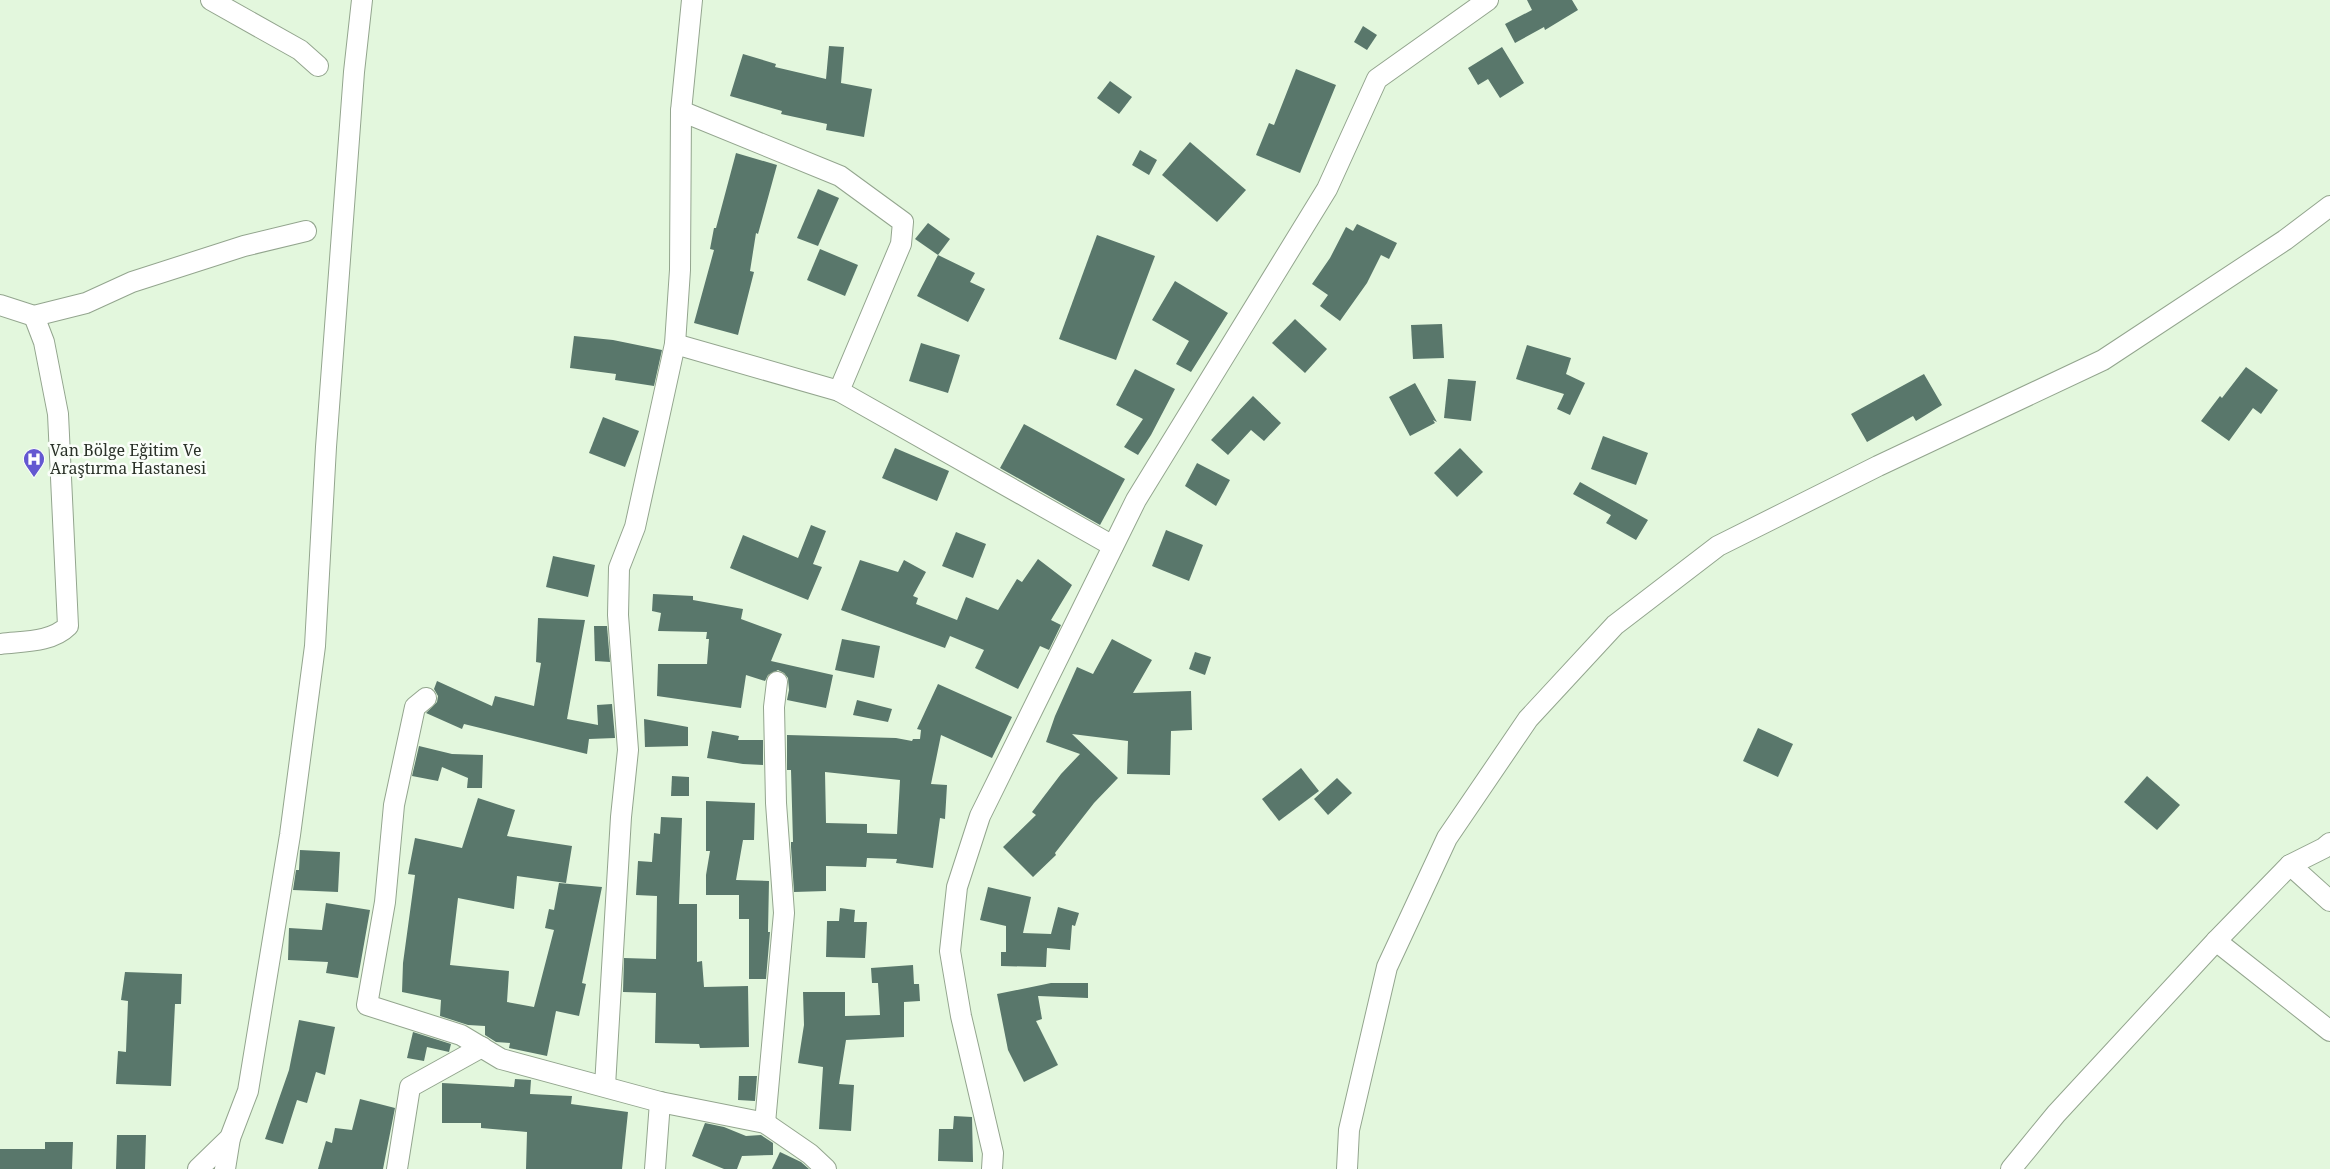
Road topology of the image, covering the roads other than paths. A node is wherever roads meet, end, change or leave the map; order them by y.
1 (211, 0) edge
2 (362, 0) edge
3 (692, 0) edge
4 (1488, 0) edge
5 (318, 66) dead end
6 (681, 112) junction
7 (2330, 206) edge
8 (306, 231) dead end
9 (0, 305) edge
10 (34, 316) junction
11 (675, 344) junction
12 (839, 391) junction
13 (1113, 546) junction
14 (0, 644) edge
15 (777, 682) dead end
16 (426, 698) dead end
17 (2330, 843) edge
18 (2290, 865) junction
19 (2330, 901) edge
20 (2216, 942) junction
21 (2330, 1031) edge
22 (482, 1047) junction
23 (605, 1086) junction
24 (660, 1102) junction
25 (765, 1123) junction
26 (230, 1138) junction
27 (198, 1169) edge
28 (225, 1169) edge
29 (397, 1169) edge
30 (655, 1169) edge
31 (826, 1169) edge
32 (992, 1169) edge
33 (1347, 1169) edge
34 (2011, 1169) edge

1 - 5 street
2 - 26 street
3 - 6 street
4 - 13 street
6 - 11 street
6 - 12 street
7 - 33 street
8 - 10 street
9 - 10 street
10 - 14 street
11 - 12 street
11 - 23 street
12 - 13 street
13 - 32 street
15 - 25 street
16 - 22 street
17 - 18 street
18 - 19 street
18 - 20 street
20 - 21 street
20 - 34 street
22 - 23 street
22 - 29 street
23 - 24 street
24 - 25 street
24 - 30 street
25 - 31 street
26 - 27 street
26 - 28 street

